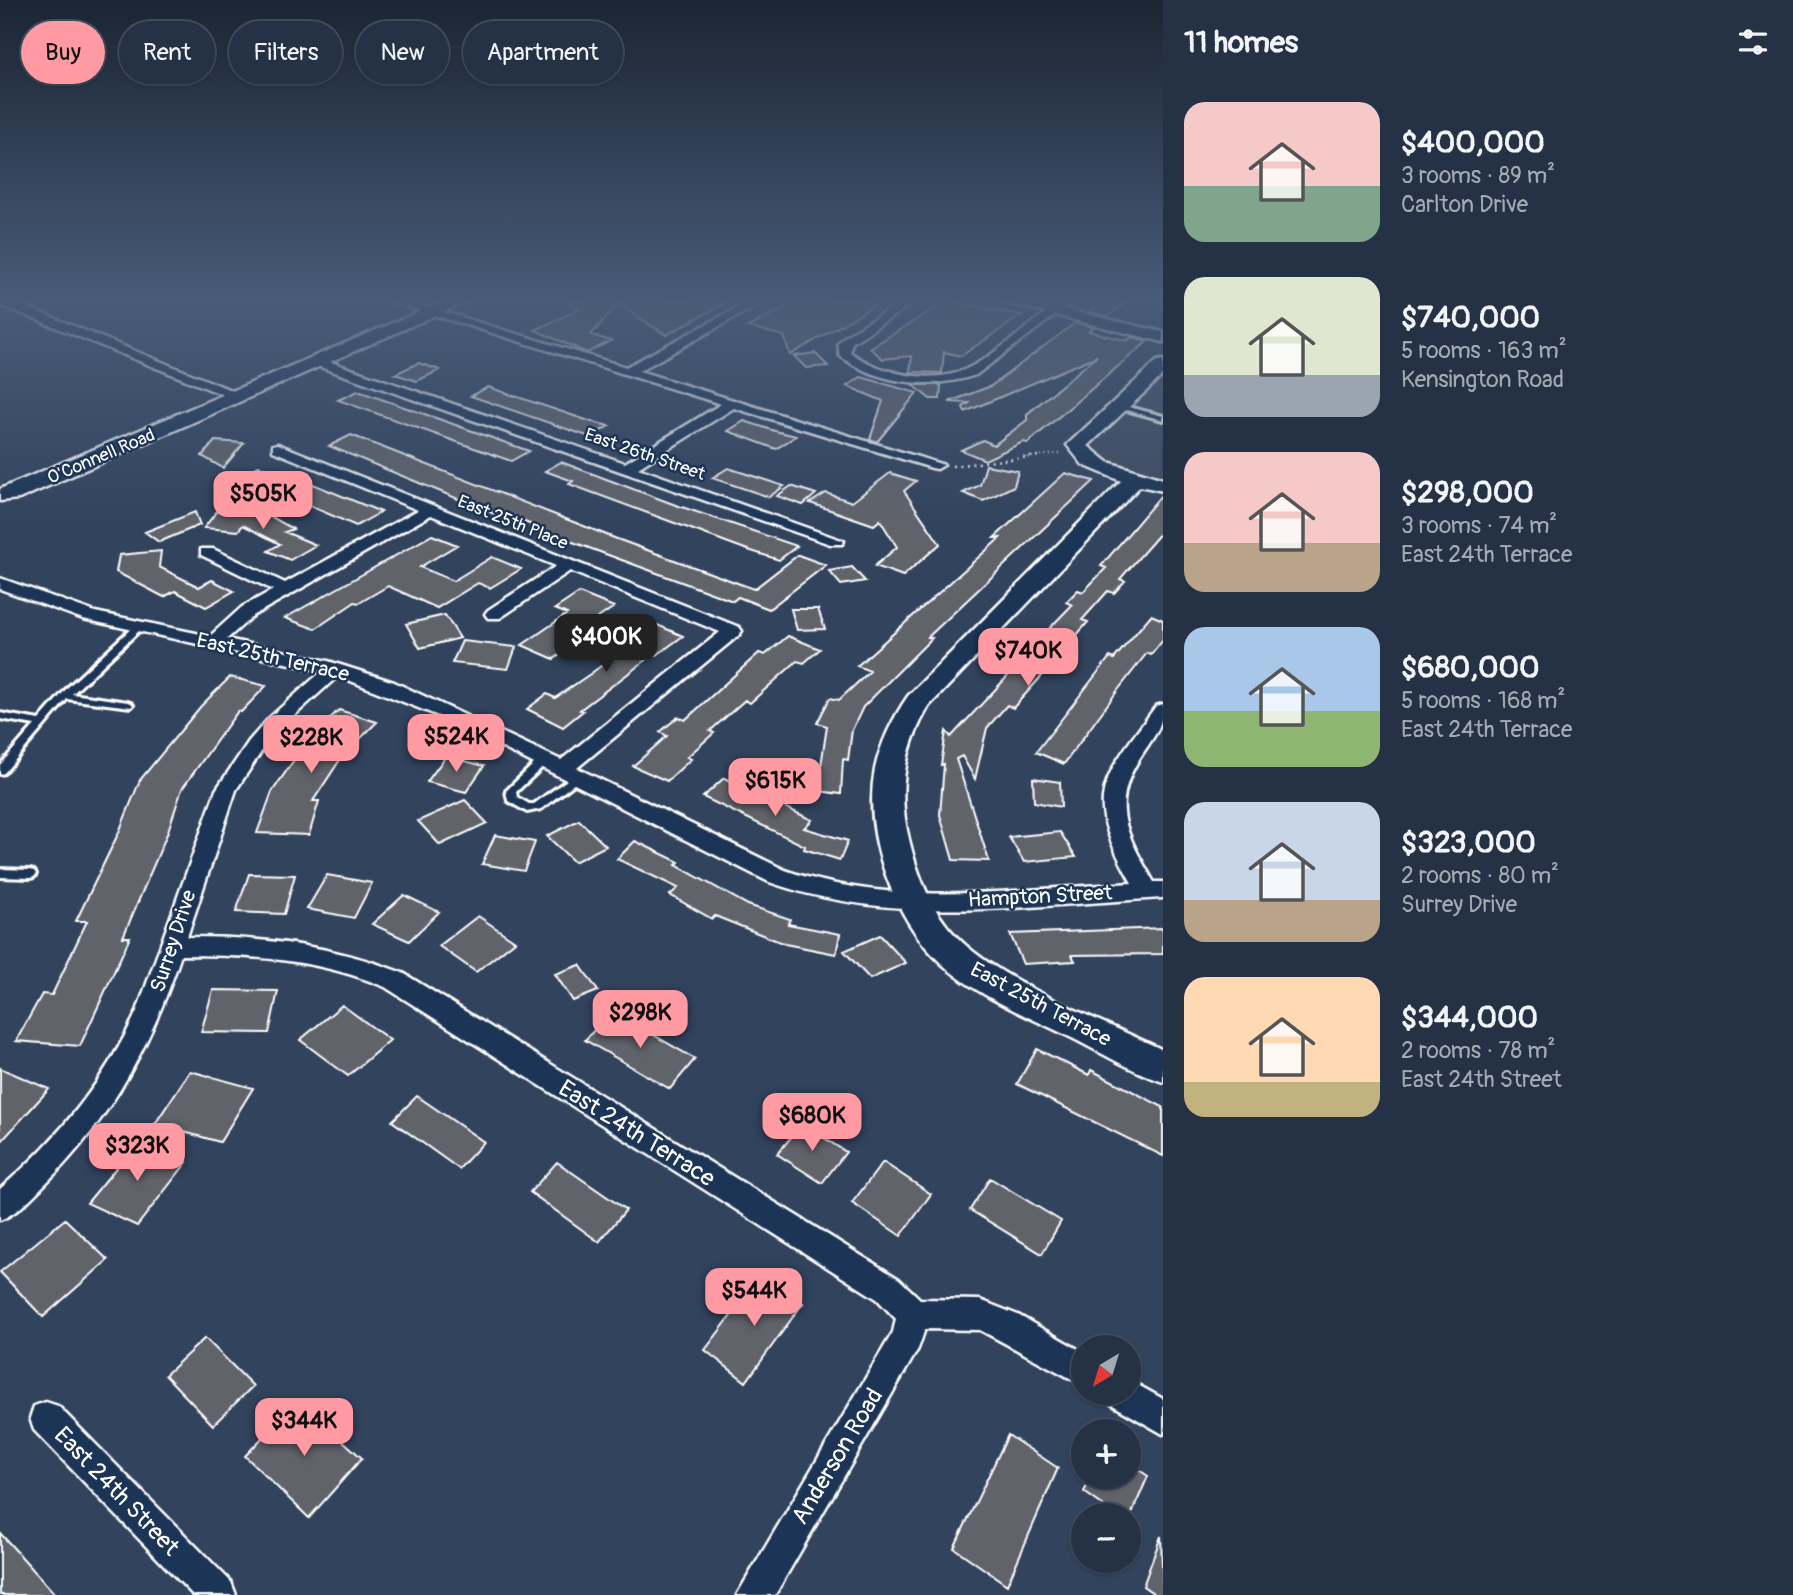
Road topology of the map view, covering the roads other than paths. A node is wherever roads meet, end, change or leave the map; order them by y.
1 (187, 375) edge
2 (292, 375) edge
3 (357, 375) edge
4 (639, 375) edge
5 (909, 375) edge
6 (962, 375) edge
7 (1155, 375) edge
8 (241, 397) junction
9 (732, 403) junction
10 (1117, 406) junction
11 (1163, 418) edge
12 (278, 449) dead end
13 (937, 465) road end
14 (628, 468) junction
15 (1136, 478) junction
16 (1163, 485) edge
17 (4, 497) edge
18 (430, 509) junction
19 (836, 541) dead end
20 (207, 552) dead end
21 (568, 565) junction
22 (0, 583) edge
23 (286, 590) junction
24 (494, 614) dead end
25 (137, 628) junction
26 (214, 642) junction
27 (335, 669) junction
28 (65, 696) junction
29 (128, 705) dead end
30 (1163, 710) edge
31 (0, 716) edge
32 (42, 723) junction
33 (562, 769) junction
34 (0, 771) edge
35 (0, 873) edge
36 (30, 874) dead end
37 (1155, 890) edge
38 (916, 902) junction
39 (172, 946) junction
40 (1163, 1067) edge
41 (0, 1208) edge
42 (913, 1314) junction
43 (1071, 1362) edge
44 (1141, 1405) edge
45 (46, 1418) dead end
46 (1163, 1418) edge
47 (218, 1595) edge
48 (754, 1595) edge

1 - 8 street
2 - 8 street, O'Connell Road
3 - 14 street, East 26th Street
4 - 9 street
5 - 6 street
7 - 10 street
8 - 17 street, O'Connell Road
9 - 13 street
9 - 14 street
10 - 11 lane
10 - 15 street
12 - 18 street, East 25th Place
14 - 19 street, East 26th Street
15 - 16 street
15 - 38 street
18 - 21 street, East 25th Place
18 - 23 street
20 - 23 street
21 - 24 street
21 - 33 street, East 25th Place
22 - 25 street, East 25th Terrace
23 - 26 street
25 - 26 street, East 25th Terrace
25 - 28 lane
26 - 27 street, East 25th Terrace
27 - 33 street, East 25th Terrace
27 - 39 street, Surrey Drive
28 - 29 lane
28 - 32 lane
30 - 37 street
31 - 32 lane
32 - 34 lane
33 - 33 lane
33 - 38 street, East 25th Terrace
35 - 36 lane
37 - 38 street, Hampton Street
38 - 40 street, East 25th Terrace
39 - 41 street, Surrey Drive
39 - 42 street, East 24th Terrace
42 - 43 street
42 - 48 street, Anderson Road
44 - 46 street
45 - 47 street, East 24th Street

